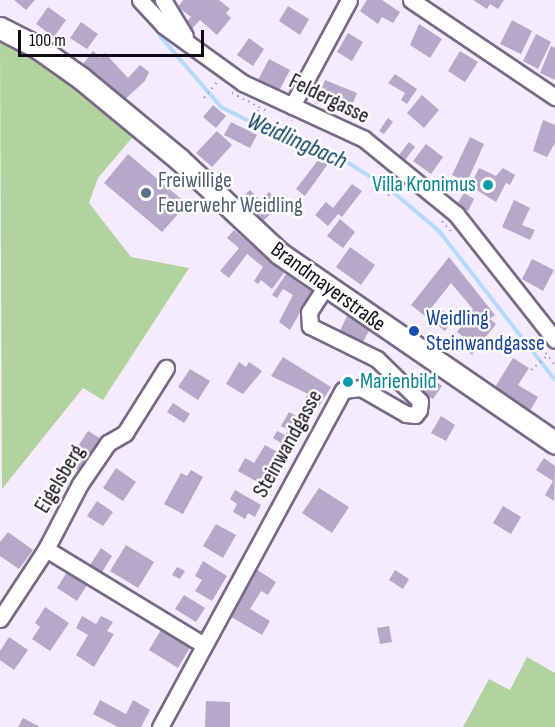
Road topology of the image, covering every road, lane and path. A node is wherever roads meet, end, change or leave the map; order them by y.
1 (140, 0) edge
2 (163, 0) edge
3 (349, 0) edge
4 (411, 0) edge
5 (0, 28) edge
6 (192, 46) junction
7 (211, 74) dead end
8 (217, 83) dead end
9 (555, 97) edge
10 (204, 98) dead end
11 (258, 109) junction
12 (288, 112) junction
13 (276, 114) dead end
14 (291, 123) dead end
15 (302, 123) dead end
16 (250, 128) dead end
17 (283, 143) dead end
18 (407, 188) dead end
19 (388, 196) dead end
20 (441, 220) dead end
21 (455, 236) dead end
22 (325, 287) junction
23 (548, 343) edge
24 (547, 356) junction
25 (555, 365) edge
26 (166, 368) dead end
27 (531, 370) dead end
28 (555, 443) edge
29 (46, 549) junction
30 (0, 619) edge
31 (204, 645) junction
32 (160, 727) edge

1 - 6 street, Feldergasse
2 - 6 street, Feldergasse
3 - 12 street
4 - 9 street
5 - 22 main road, Brandmayerstraße
6 - 12 street, Feldergasse
7 - 11 path
8 - 10 path
11 - 13 path
11 - 16 path
12 - 15 path
12 - 23 street, Feldergasse
14 - 17 path
18 - 19 path
20 - 21 path
22 - 28 main road, Brandmayerstraße
22 - 31 street, Steinwandgasse
23 - 24 path
24 - 25 path
24 - 27 path
26 - 29 street, Eigelsberg
29 - 30 street, Eigelsberg
29 - 31 street
31 - 32 street, Steinwandgasse

